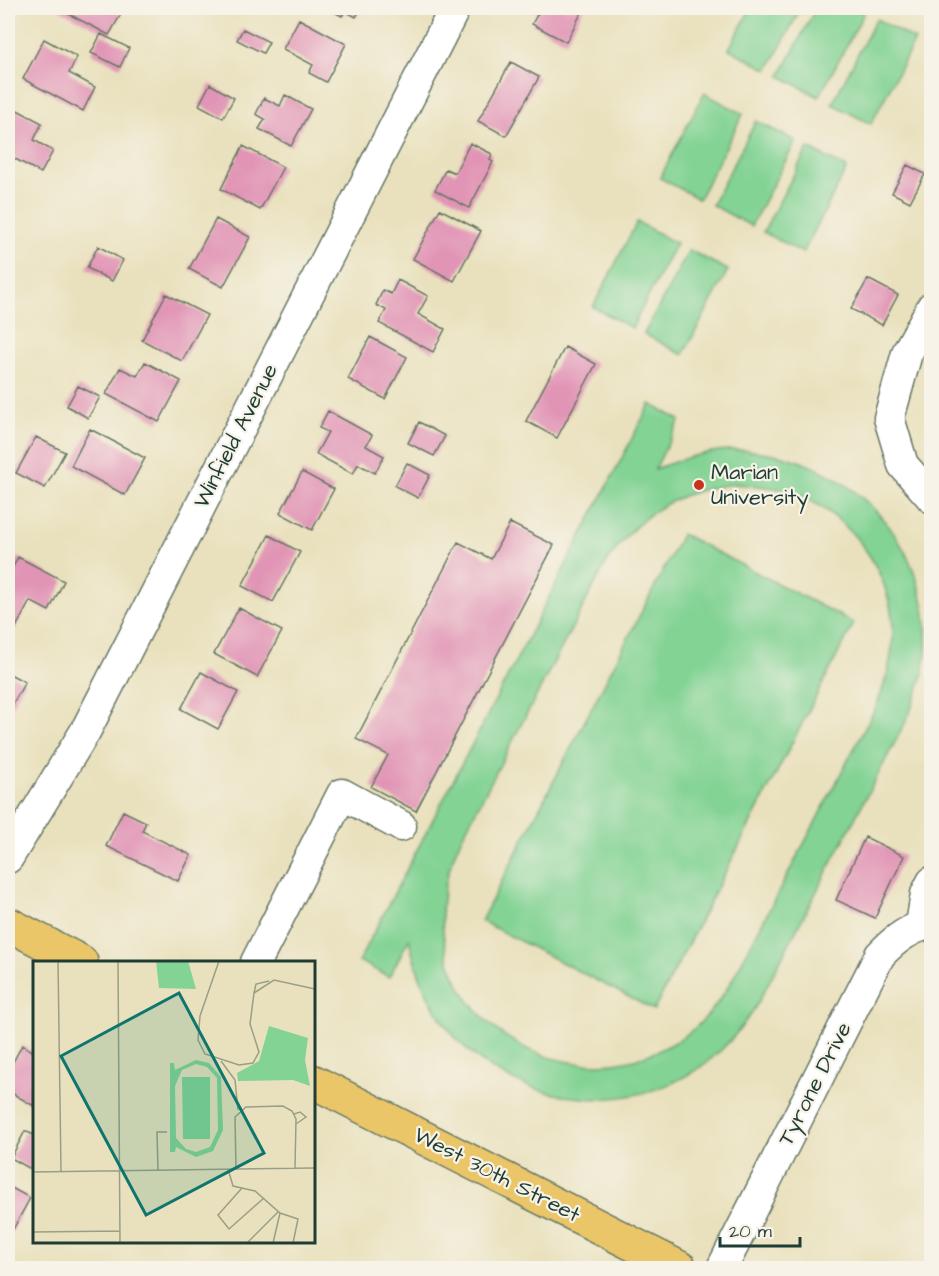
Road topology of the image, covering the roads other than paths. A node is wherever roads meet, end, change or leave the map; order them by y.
1 (455, 8) edge
2 (932, 307) edge
3 (932, 498) edge
4 (401, 826) dead end
5 (8, 858) edge
6 (932, 882) edge
7 (8, 924) edge
8 (926, 924) edge
9 (77, 961) edge
10 (257, 961) edge
11 (315, 1083) edge
12 (668, 1266) edge
13 (722, 1269) edge

1 - 5 street, Winfield Avenue
2 - 3 street
4 - 10 street
6 - 8 street
7 - 9 main road
8 - 13 street, Tyrone Drive
11 - 12 main road, West 30th Street

